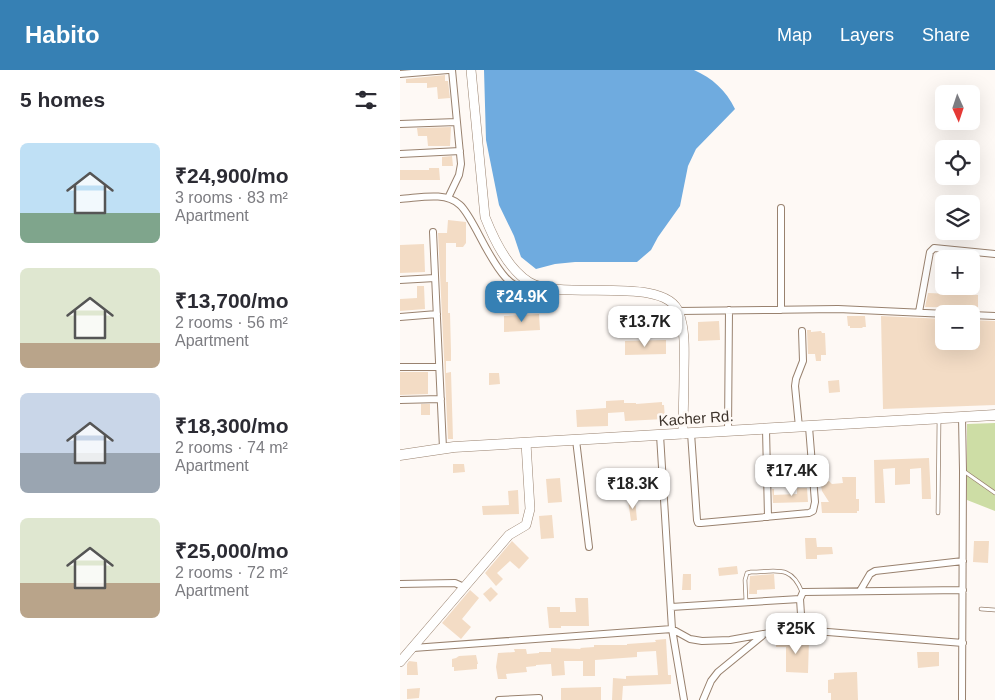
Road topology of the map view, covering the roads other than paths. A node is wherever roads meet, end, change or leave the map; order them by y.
1 (448, 70) edge
2 (452, 70) edge
3 (470, 70) edge
4 (417, 71) edge
5 (400, 74) edge
6 (458, 122) junction
7 (400, 124) edge
8 (460, 151) junction
9 (400, 154) edge
10 (448, 198) junction
11 (400, 199) edge
12 (781, 208) dead end
13 (433, 232) dead end
14 (995, 254) edge
15 (435, 278) junction
16 (400, 280) edge
17 (540, 286) junction
18 (728, 310) junction
19 (780, 310) junction
20 (679, 311) junction
21 (919, 312) junction
22 (935, 313) edge
23 (437, 314) junction
24 (980, 315) edge
25 (995, 316) edge
26 (400, 317) edge
27 (802, 331) dead end
28 (400, 367) edge
29 (439, 367) junction
30 (441, 399) junction
31 (400, 400) edge
32 (995, 415) edge
33 (962, 417) junction
34 (939, 418) junction
35 (804, 427) junction
36 (766, 429) junction
37 (728, 430) junction
38 (687, 434) junction
39 (660, 435) junction
40 (576, 440) junction
41 (526, 443) junction
42 (443, 448) junction
43 (400, 455) edge
44 (963, 471) junction
45 (995, 493) edge
46 (938, 513) dead end
47 (768, 517) junction
48 (589, 547) dead end
49 (963, 561) junction
50 (400, 584) edge
51 (464, 587) junction
52 (963, 590) junction
53 (860, 591) junction
54 (801, 596) junction
55 (746, 602) junction
56 (671, 607) junction
57 (981, 609) dead end
58 (995, 610) edge
59 (672, 629) junction
60 (802, 630) junction
61 (764, 634) junction
62 (963, 643) junction
63 (413, 648) junction
64 (400, 662) edge
65 (539, 698) dead end
66 (499, 700) edge
67 (684, 700) edge
68 (703, 700) edge
69 (962, 700) edge

1 - 4 street
2 - 6 street
3 - 17 street
4 - 5 street
6 - 7 street
6 - 8 street
8 - 9 street
8 - 10 street
10 - 11 street
10 - 17 street
12 - 19 street
13 - 15 street
14 - 21 street
15 - 16 street
15 - 23 street
17 - 20 street
18 - 19 street
18 - 20 street
18 - 37 street
19 - 21 street
20 - 38 street
21 - 22 street
23 - 26 street
23 - 29 street
24 - 25 street
27 - 35 street
28 - 29 street
29 - 30 street
30 - 31 street
30 - 42 street
32 - 33 main road, Kacher Rd.
33 - 34 main road, Kacher Rd.
33 - 44 street
34 - 35 main road, Kacher Rd.
34 - 46 lane
35 - 36 main road, Kacher Rd.
35 - 47 street
36 - 37 main road, Kacher Rd.
36 - 47 street
37 - 38 main road, Kacher Rd.
38 - 39 main road, Kacher Rd.
38 - 47 street
39 - 40 main road, Kacher Rd.
39 - 56 street
40 - 41 main road, Kacher Rd.
40 - 48 street
41 - 42 main road, Kacher Rd.
41 - 51 street
42 - 43 main road, Kacher Rd.
44 - 45 lane
44 - 49 street
49 - 52 street
49 - 53 street
50 - 51 street
51 - 63 street
52 - 53 street
52 - 62 street
53 - 54 street
54 - 55 street
54 - 55 lane
54 - 60 street
55 - 56 street
56 - 59 street
57 - 58 lane
59 - 61 street
59 - 63 street
59 - 67 street
60 - 61 street
60 - 62 street
61 - 68 street
62 - 69 street
63 - 64 street
65 - 66 street

